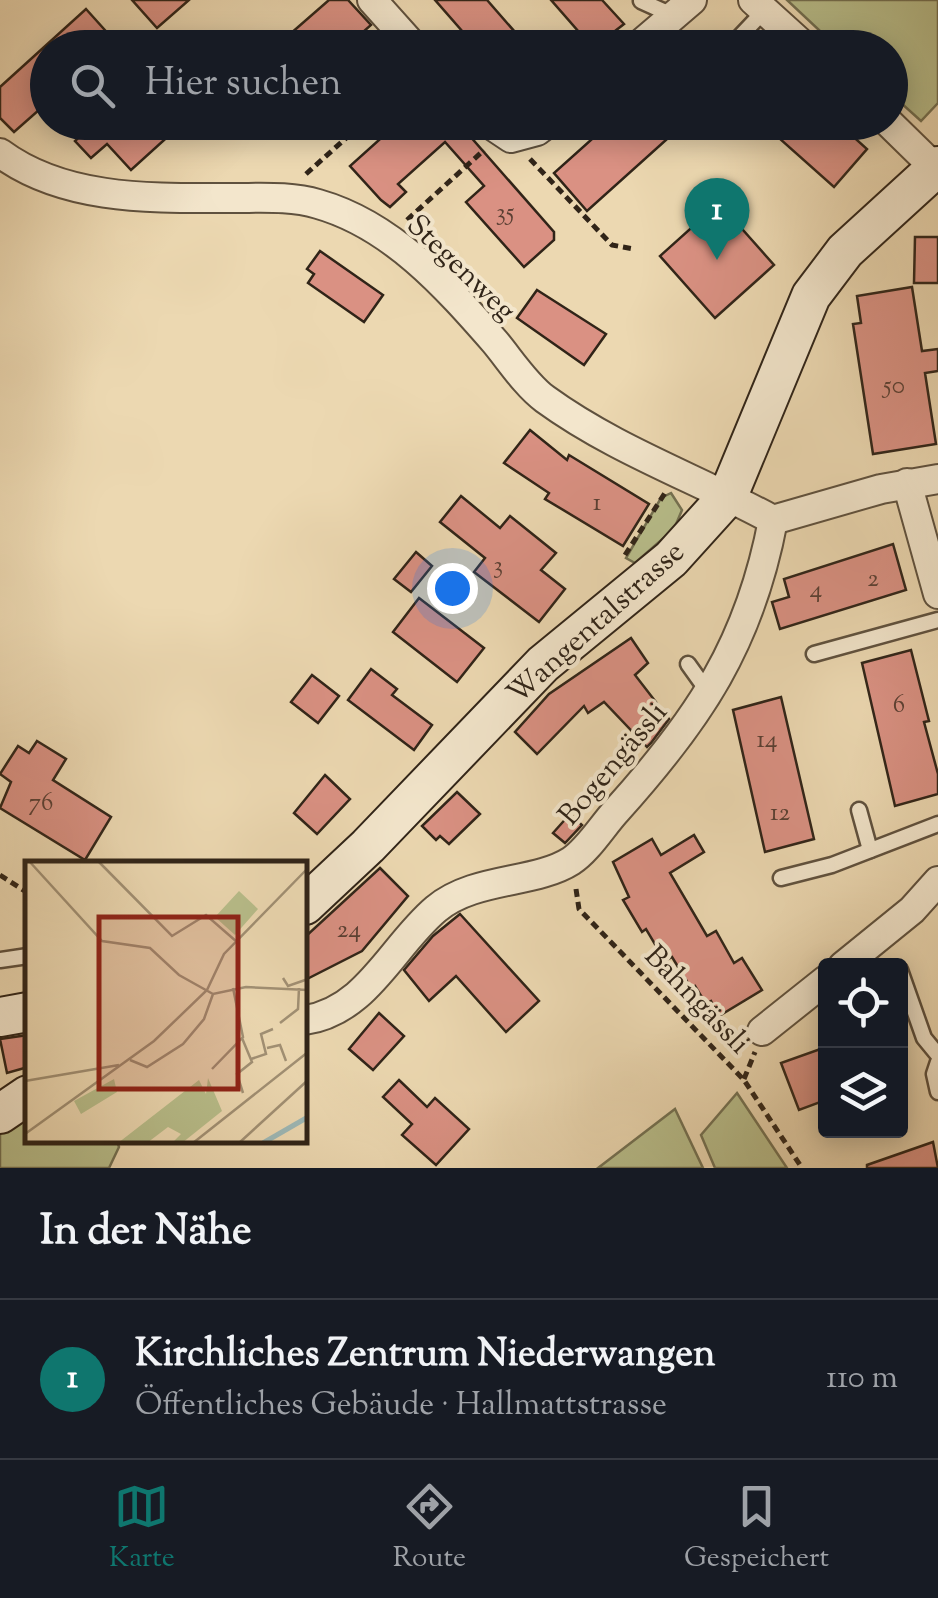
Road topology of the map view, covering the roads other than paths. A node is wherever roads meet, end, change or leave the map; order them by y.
1 (372, 0) edge
2 (641, 1) edge
3 (759, 5) edge
4 (682, 8) edge
5 (394, 30) edge
6 (657, 30) edge
7 (742, 30) edge
8 (786, 30) edge
9 (908, 140) edge
10 (0, 153) edge
11 (937, 167) edge
12 (938, 479) edge
13 (907, 483) junction
14 (728, 496) junction
15 (773, 520) junction
16 (938, 594) edge
17 (938, 620) edge
18 (814, 654) dead end
19 (688, 664) dead end
20 (711, 695) junction
21 (859, 810) dead end
22 (938, 824) edge
23 (870, 850) junction
24 (781, 878) dead end
25 (938, 881) edge
26 (308, 902) edge
27 (25, 956) edge
28 (853, 958) edge
29 (0, 960) edge
30 (818, 986) edge
31 (908, 992) edge
32 (25, 1013) edge
33 (0, 1017) edge
34 (308, 1019) edge
35 (762, 1030) dead end
36 (938, 1058) edge
37 (938, 1092) edge
38 (25, 1096) edge
39 (0, 1114) edge

1 - 5 street
2 - 4 lane
3 - 7 lane
3 - 8 street
4 - 6 street
9 - 11 street
10 - 14 street, Stegenweg
11 - 14 street, Wangentalstrasse
12 - 13 street
13 - 15 street
13 - 16 street
14 - 15 street
14 - 26 street, Wangentalstrasse
15 - 20 street, Bogengässli
17 - 18 lane
19 - 20 lane
20 - 34 street, Bogengässli
21 - 23 lane
22 - 23 lane
23 - 24 lane
25 - 28 street
27 - 29 lane
30 - 35 street
31 - 36 lane
32 - 33 street
36 - 37 lane
38 - 39 street

